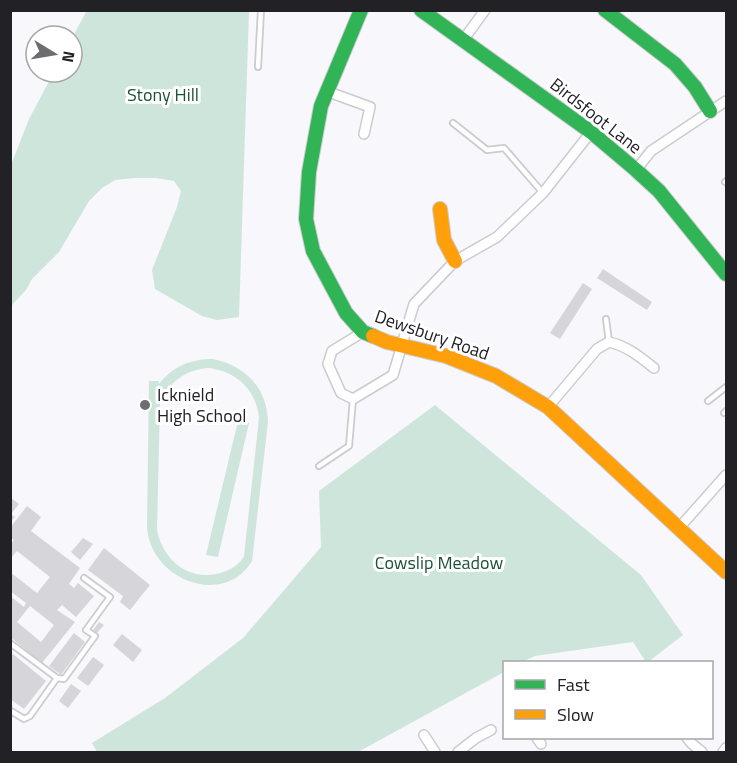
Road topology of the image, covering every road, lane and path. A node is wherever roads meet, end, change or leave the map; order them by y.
1 (261, 10) edge
2 (361, 10) edge
3 (421, 10) edge
4 (485, 10) edge
5 (607, 11) edge
6 (464, 39) junction
7 (258, 67) dead end
8 (326, 91) junction
9 (726, 101) edge
10 (710, 111) junction
11 (453, 123) dead end
12 (591, 132) junction
13 (364, 134) dead end
14 (636, 170) junction
15 (543, 193) junction
16 (440, 209) dead end
17 (455, 261) junction
18 (726, 272) edge
19 (606, 319) dead end
20 (363, 332) junction
21 (609, 342) junction
22 (403, 344) junction
23 (654, 369) dead end
24 (726, 387) edge
25 (353, 399) junction
26 (708, 401) dead end
27 (548, 407) junction
28 (319, 466) dead end
29 (726, 475) edge
30 (680, 528) junction
31 (726, 572) edge
32 (84, 578) dead end
33 (10, 643) edge
34 (57, 678) junction
35 (11, 711) edge
36 (491, 730) dead end
37 (424, 735) dead end
38 (688, 739) edge
39 (726, 748) edge
40 (435, 753) edge
41 (458, 753) edge
42 (702, 753) edge
43 (723, 753) edge

1 - 7 lane
2 - 8 street, Dewsbury Road
3 - 6 street, Birdsfoot Lane
4 - 6 street
5 - 10 street
6 - 12 street, Birdsfoot Lane
8 - 13 street
8 - 20 street, Dewsbury Road
9 - 10 street
10 - 14 street
11 - 15 lane
12 - 14 street, Birdsfoot Lane
12 - 15 street
14 - 18 street, Birdsfoot Lane
15 - 17 street
16 - 17 street
17 - 22 street
19 - 21 lane
20 - 22 street, Dewsbury Road
20 - 25 street
21 - 23 street
21 - 27 street
22 - 25 street
22 - 27 street, Dewsbury Road
24 - 26 lane
25 - 28 lane
27 - 30 street, Dewsbury Road
29 - 30 street
30 - 31 street, Dewsbury Road
32 - 34 lane
33 - 34 lane
34 - 35 lane
36 - 41 street
37 - 40 street
38 - 42 street
39 - 43 street

